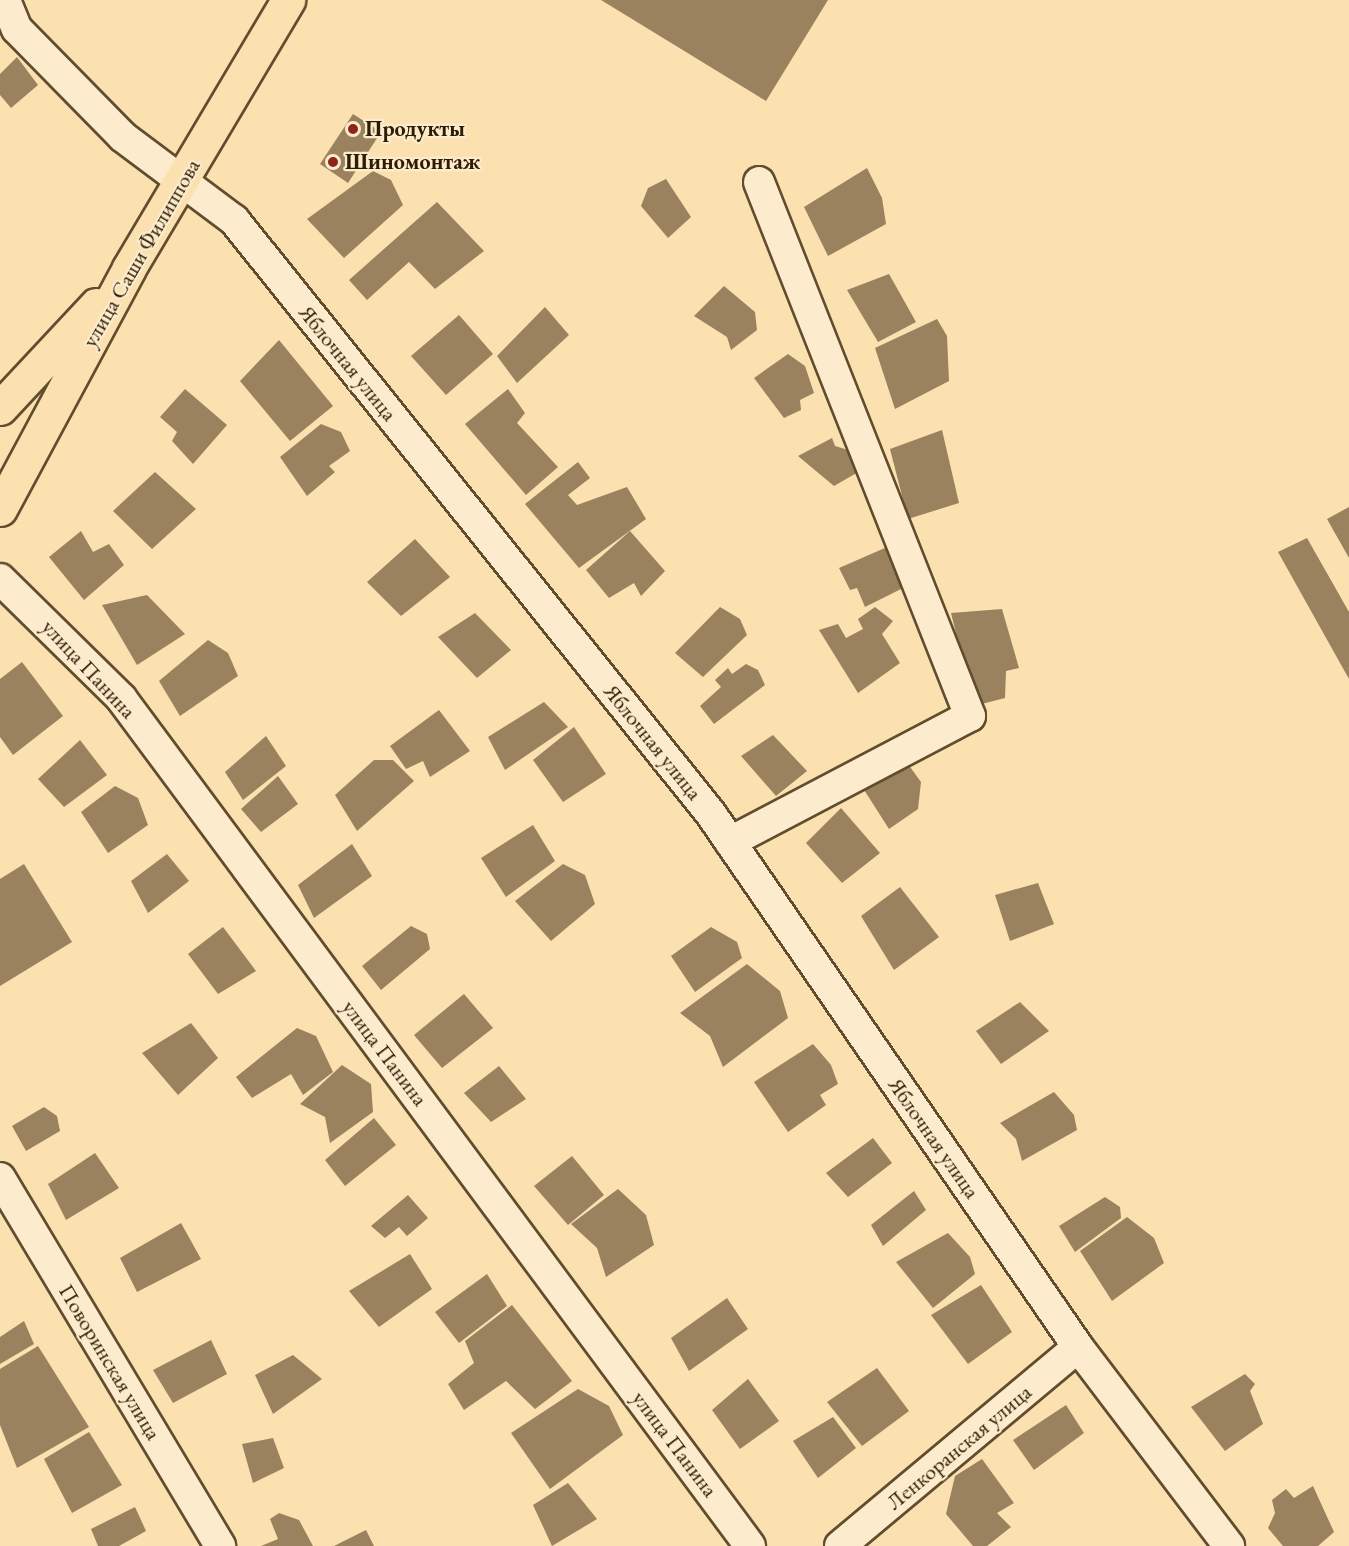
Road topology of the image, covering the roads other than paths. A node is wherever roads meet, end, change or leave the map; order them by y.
1 (5, 0) edge
2 (288, 0) edge
3 (182, 181) junction
4 (759, 182) dead end
5 (129, 268) junction
6 (0, 408) edge
7 (0, 509) edge
8 (0, 579) edge
9 (730, 842) junction
10 (0, 1178) edge
11 (1078, 1347) junction
12 (220, 1546) edge
13 (750, 1546) edge
14 (840, 1546) edge
15 (1229, 1546) edge

1 - 3 street, Яблочная улица
2 - 3 highway, улица Саши Филиппова
3 - 5 highway, улица Саши Филиппова
3 - 9 street, Яблочная улица
4 - 9 street
5 - 6 highway
5 - 7 highway, улица Саши Филиппова
8 - 13 street, улица Панина
9 - 11 street, Яблочная улица
10 - 12 street, Поворинская улица
11 - 14 street, Ленкоранская улица
11 - 15 street, Яблочная улица

